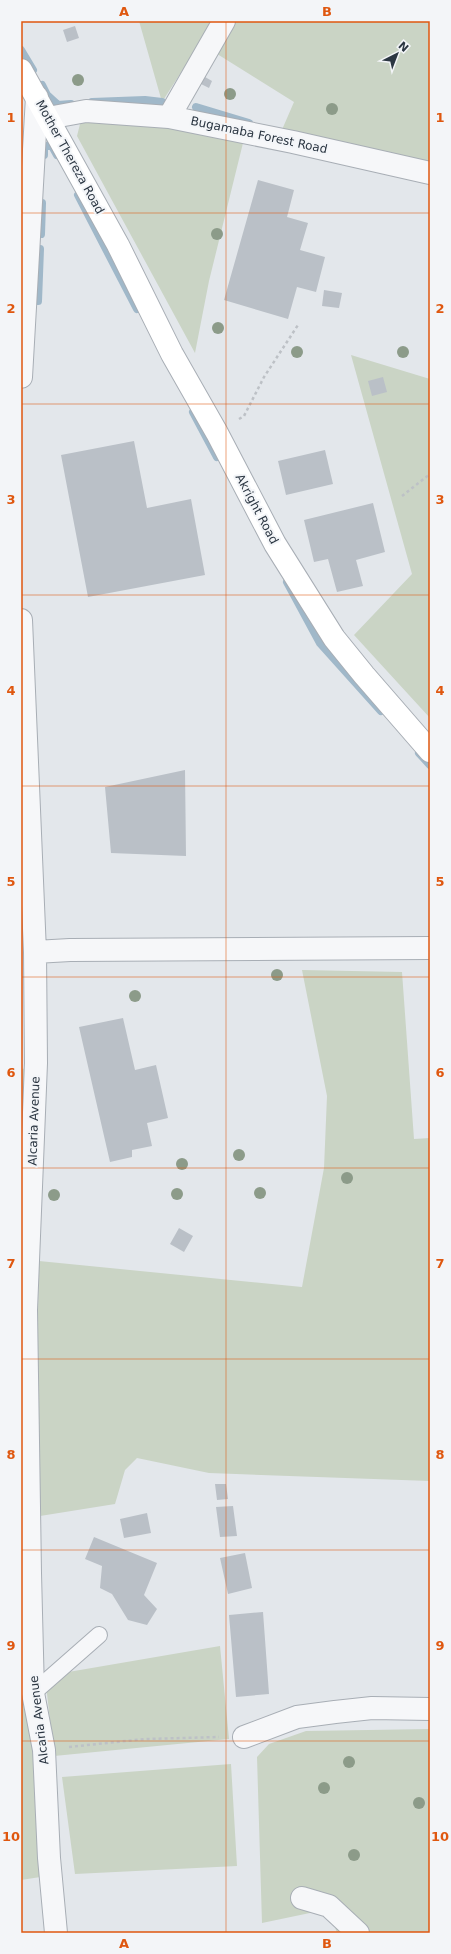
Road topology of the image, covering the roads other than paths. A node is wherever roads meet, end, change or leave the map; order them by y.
1 (224, 21) edge
2 (21, 70) edge
3 (37, 96) junction
4 (169, 117) junction
5 (48, 118) junction
6 (430, 174) edge
7 (118, 245) joint
8 (21, 377) edge
9 (21, 620) edge
10 (430, 751) edge
11 (430, 948) edge
12 (35, 952) junction
13 (99, 1635) dead end
14 (27, 1695) edge
15 (430, 1710) edge
16 (244, 1737) road end
17 (302, 1898) dead end
18 (56, 1933) edge
19 (358, 1933) edge

1 - 4 street
2 - 3 street, Mother Thereza Road
3 - 5 street, Mother Thereza Road
3 - 8 street
4 - 5 street, Bugamaba Forest Road
4 - 6 street, Bugamaba Forest Road
5 - 7 street, Mother Thereza Road
7 - 10 street, Akright Road
9 - 12 street, Alcaria Avenue
11 - 12 street
12 - 14 street, Alcaria Avenue
13 - 14 lane
14 - 18 street, Alcaria Avenue
15 - 16 street
17 - 19 street

